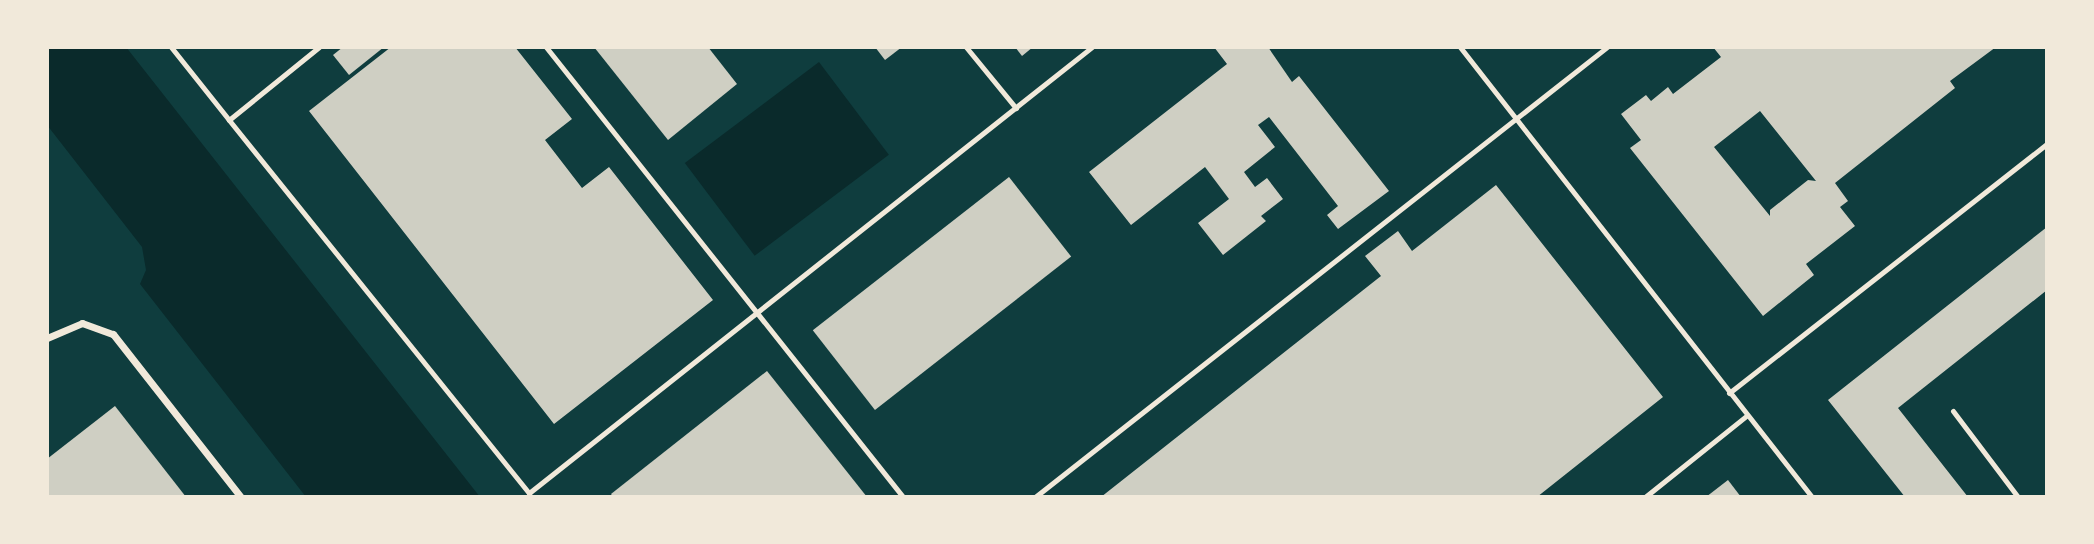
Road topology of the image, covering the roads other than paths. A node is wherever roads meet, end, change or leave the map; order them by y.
1 (171, 47) edge
2 (319, 47) edge
3 (546, 47) edge
4 (966, 47) edge
5 (1092, 47) edge
6 (1460, 47) edge
7 (1607, 47) edge
8 (1016, 108) junction
9 (1516, 119) junction
10 (229, 120) junction
11 (2047, 144) edge
12 (756, 313) junction
13 (47, 338) edge
14 (1729, 393) junction
15 (1953, 411) dead end
16 (1746, 416) junction
17 (530, 495) edge
18 (241, 497) edge
19 (903, 497) edge
20 (1035, 497) edge
21 (1645, 497) edge
22 (1812, 497) edge
23 (2018, 497) edge

1 - 10 lane
2 - 10 lane
3 - 12 lane
4 - 8 lane
5 - 8 lane
6 - 9 lane
7 - 9 lane
8 - 12 lane
9 - 14 lane
9 - 20 lane
10 - 17 lane
11 - 14 lane
12 - 17 lane
12 - 19 lane
13 - 18 street
14 - 16 lane
15 - 23 lane
16 - 21 lane
16 - 22 lane

